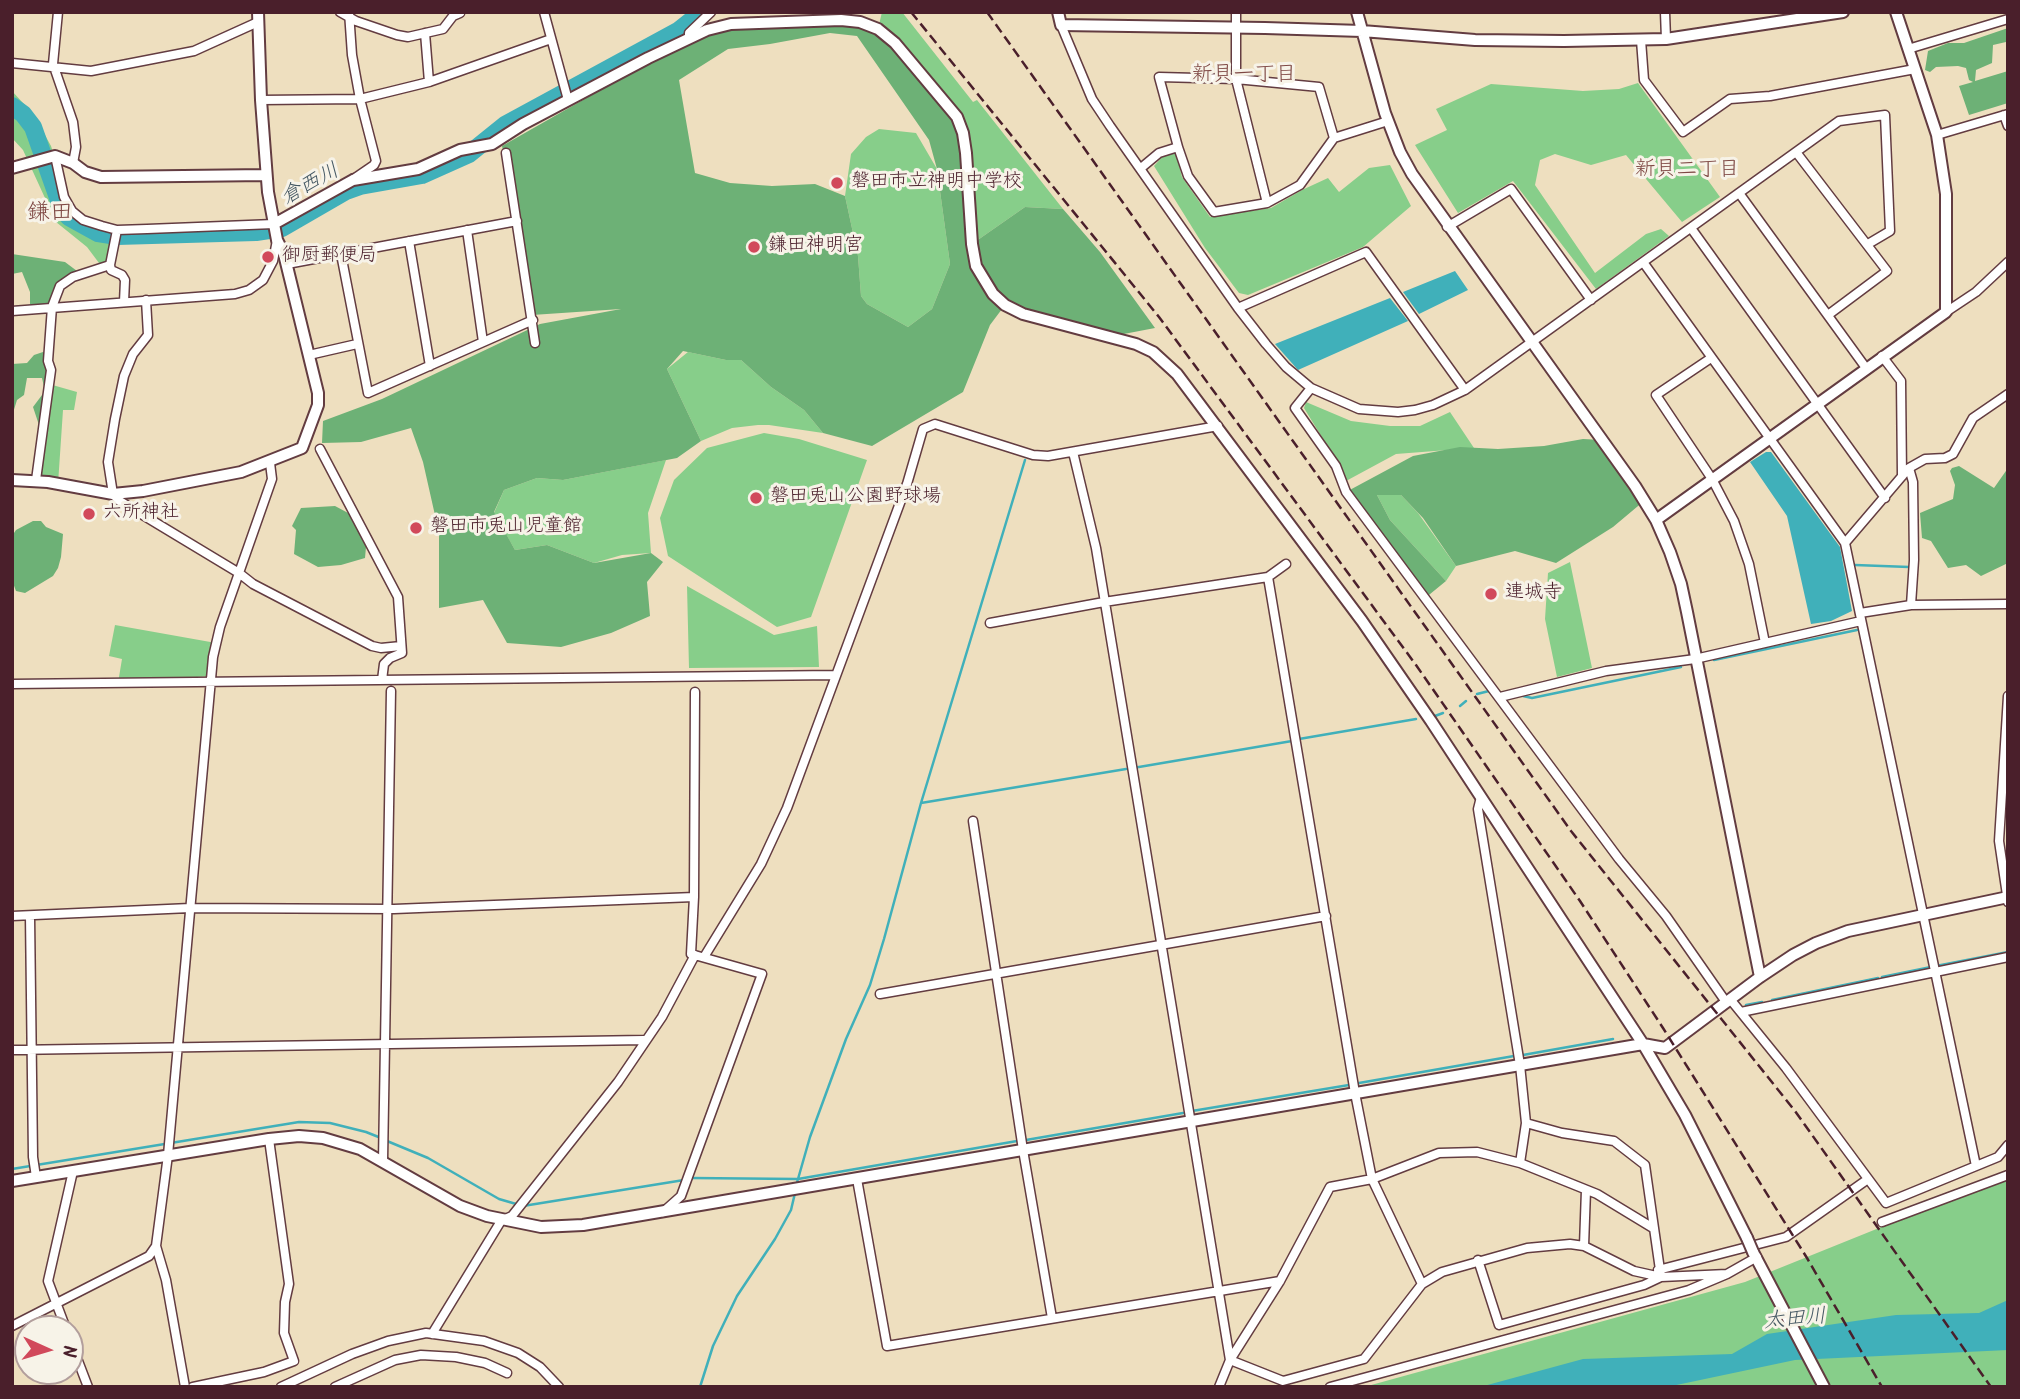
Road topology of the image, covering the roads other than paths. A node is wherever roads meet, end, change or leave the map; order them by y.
1 (58, 12) edge
2 (544, 12) edge
3 (711, 12) edge
4 (1058, 12) edge
5 (1237, 12) edge
6 (1357, 12) edge
7 (1665, 12) edge
8 (1843, 12) edge
9 (1896, 12) edge
10 (346, 13) edge
11 (460, 13) edge
12 (258, 17) edge
13 (2008, 19) edge
14 (1061, 25) junction
15 (1235, 27) junction
16 (1362, 31) junction
17 (425, 33) junction
18 (689, 37) junction
19 (551, 39) junction
20 (1666, 39) junction
21 (1641, 40) junction
22 (1909, 49) junction
23 (12, 64) edge
24 (54, 69) junction
25 (1915, 69) junction
26 (1236, 79) junction
27 (429, 82) junction
28 (360, 99) junction
29 (261, 100) junction
30 (568, 100) junction
31 (2006, 115) edge
32 (1388, 121) junction
33 (2008, 126) edge
34 (1937, 135) junction
35 (1334, 138) junction
36 (1178, 147) junction
37 (1797, 152) junction
38 (506, 153) dead end
39 (52, 157) junction
40 (73, 163) junction
41 (12, 167) edge
42 (1140, 168) junction
43 (266, 174) junction
44 (354, 180) junction
45 (1739, 194) junction
46 (1267, 203) junction
47 (517, 221) junction
48 (274, 224) junction
49 (1447, 227) junction
50 (1691, 228) junction
51 (117, 230) junction
52 (467, 230) junction
53 (277, 240) junction
54 (409, 241) junction
55 (1868, 244) junction
56 (341, 254) junction
57 (1643, 262) junction
58 (2008, 262) edge
59 (287, 264) junction
60 (110, 265) junction
61 (146, 300) junction
62 (1591, 300) junction
63 (124, 302) junction
64 (52, 307) junction
65 (1238, 308) junction
66 (12, 310) edge
67 (1946, 312) junction
68 (1828, 315) junction
69 (533, 320) junction
70 (1530, 341) junction
71 (483, 342) junction
72 (535, 343) dead end
73 (357, 344) junction
74 (309, 355) junction
75 (1882, 356) junction
76 (1711, 358) junction
77 (430, 366) junction
78 (1866, 368) junction
79 (1311, 388) junction
80 (1465, 390) junction
81 (2008, 394) edge
82 (1818, 403) junction
83 (1218, 426) junction
84 (1768, 438) junction
85 (320, 449) dead end
86 (1073, 452) junction
87 (270, 463) junction
88 (1909, 468) junction
89 (1902, 476) junction
90 (1713, 479) junction
91 (12, 480) edge
92 (36, 480) junction
93 (113, 494) junction
94 (1885, 498) junction
95 (1656, 520) junction
96 (1845, 543) junction
97 (1286, 564) dead end
98 (239, 573) junction
99 (1268, 577) junction
100 (1104, 602) junction
101 (1911, 604) junction
102 (2008, 604) edge
103 (1860, 617) junction
104 (990, 623) dead end
105 (1765, 643) junction
106 (401, 646) junction
107 (1695, 659) junction
108 (836, 675) junction
109 (382, 680) junction
110 (211, 682) junction
111 (12, 684) edge
112 (391, 691) dead end
113 (695, 692) dead end
114 (2008, 696) edge
115 (1500, 697) junction
116 (1481, 797) junction
117 (973, 821) dead end
118 (694, 897) junction
119 (2007, 899) edge
120 (190, 908) junction
121 (387, 909) junction
122 (1923, 914) junction
123 (12, 916) edge
124 (30, 916) junction
125 (1326, 916) junction
126 (1160, 945) junction
127 (699, 956) junction
128 (2008, 957) edge
129 (996, 972) junction
130 (1934, 973) junction
131 (1760, 977) junction
132 (880, 994) dead end
133 (1728, 1001) junction
134 (1741, 1012) junction
135 (644, 1040) junction
136 (386, 1044) junction
137 (1643, 1044) junction
138 (1665, 1048) junction
139 (177, 1049) junction
140 (12, 1050) edge
141 (31, 1050) junction
142 (1520, 1065) junction
143 (1660, 1077) junction
144 (1355, 1093) junction
145 (1191, 1121) junction
146 (1526, 1123) junction
147 (269, 1139) junction
148 (2008, 1145) edge
149 (1023, 1150) junction
150 (168, 1155) junction
151 (2003, 1156) edge
152 (383, 1161) junction
153 (1520, 1163) junction
154 (1976, 1166) junction
155 (73, 1171) junction
156 (2008, 1175) edge
157 (36, 1177) junction
158 (857, 1179) junction
159 (1372, 1179) junction
160 (1868, 1179) junction
161 (12, 1181) edge
162 (1586, 1190) junction
163 (663, 1212) junction
164 (501, 1221) junction
165 (1882, 1222) dead end
166 (1653, 1228) junction
167 (156, 1246) junction
168 (1584, 1246) junction
169 (1755, 1254) junction
170 (1478, 1261) junction
171 (1659, 1273) junction
172 (1727, 1274) junction
173 (1280, 1281) junction
174 (1422, 1284) junction
175 (1218, 1290) junction
176 (56, 1304) junction
177 (60, 1315) edge
178 (1052, 1318) junction
179 (12, 1326) edge
180 (432, 1334) junction
181 (1230, 1360) junction
182 (507, 1373) dead end
183 (185, 1387) edge
184 (194, 1387) edge
185 (281, 1387) edge
186 (335, 1387) edge
187 (559, 1387) edge
188 (1219, 1387) edge
189 (1330, 1387) edge
190 (1824, 1387) edge

1 - 24 street
2 - 19 street
3 - 18 street
4 - 14 street
5 - 15 street
6 - 16 street
7 - 20 street
8 - 20 street
9 - 22 street
10 - 17 street
10 - 28 street
11 - 17 street
12 - 24 street
12 - 29 street
13 - 22 street
14 - 15 street
14 - 42 street
15 - 16 street
15 - 26 street
16 - 21 street
16 - 32 street
17 - 27 street
18 - 30 street
18 - 83 street
19 - 27 street
19 - 30 street
20 - 21 street
21 - 25 street
22 - 25 street
23 - 24 street
24 - 40 street
25 - 34 street
26 - 35 street
26 - 36 street
26 - 46 street
27 - 28 street
28 - 29 street
28 - 44 street
29 - 43 street
30 - 44 street
31 - 33 street
31 - 34 street
32 - 35 street
32 - 49 street
34 - 67 street
35 - 46 street
36 - 42 street
36 - 46 street
37 - 45 street
37 - 55 street
37 - 55 street
38 - 47 street
39 - 40 street
39 - 41 street
39 - 51 street
40 - 43 street
42 - 65 street
43 - 48 street
44 - 48 street
45 - 50 street
45 - 68 street
47 - 52 street
47 - 69 street
48 - 51 street
48 - 53 street
49 - 62 street
49 - 70 street
50 - 57 street
50 - 82 street
51 - 60 street
52 - 54 street
52 - 71 street
53 - 59 street
53 - 61 street
54 - 56 street
54 - 77 street
55 - 68 street
56 - 59 street
56 - 73 street
57 - 62 street
57 - 76 street
58 - 67 street
59 - 74 street
60 - 63 street
60 - 64 street
61 - 63 street
61 - 93 street
62 - 70 street
63 - 64 street
64 - 66 street
64 - 92 street
65 - 79 street
65 - 80 street
67 - 75 street
68 - 78 street
69 - 71 street
69 - 72 street
70 - 80 street
70 - 95 street
71 - 77 street
73 - 74 street
73 - 77 street
74 - 87 street
75 - 78 street
75 - 89 street
76 - 84 street
76 - 90 street
78 - 82 street
79 - 80 street
79 - 115 street
81 - 88 street
82 - 84 street
82 - 94 street
83 - 86 street
83 - 116 street
84 - 90 street
84 - 96 street
85 - 106 street
86 - 100 street
86 - 108 street
87 - 93 street
87 - 98 street
88 - 89 street
88 - 101 street
89 - 94 street
90 - 95 street
90 - 105 street
91 - 92 street
92 - 93 street
93 - 98 street
94 - 96 street
95 - 107 street
96 - 103 street
97 - 99 street
98 - 106 street
98 - 110 street
99 - 100 street
99 - 125 street
100 - 104 street
100 - 126 street
101 - 102 street
101 - 103 street
103 - 105 street
103 - 122 street
105 - 107 street
106 - 109 street
107 - 115 street
107 - 131 street
108 - 109 street
108 - 127 street
109 - 110 street
110 - 111 street
110 - 120 street
112 - 121 street
113 - 118 street
114 - 119 street
115 - 133 street
116 - 137 street
116 - 142 street
117 - 129 street
118 - 121 street
118 - 127 street
119 - 122 street
120 - 121 street
120 - 124 street
120 - 139 street
121 - 136 street
122 - 130 street
122 - 131 street
123 - 124 street
124 - 141 street
125 - 126 street
125 - 144 street
126 - 129 street
126 - 145 street
127 - 135 street
127 - 163 street
128 - 130 street
129 - 132 street
129 - 149 street
130 - 134 street
130 - 154 street
131 - 133 street
133 - 134 street
133 - 138 street
134 - 160 street
135 - 136 street
135 - 164 street
136 - 139 street
136 - 152 street
137 - 138 street
137 - 142 street
137 - 143 street
138 - 143 street
139 - 141 street
139 - 150 street
140 - 141 street
141 - 157 street
142 - 144 street
142 - 146 street
143 - 169 street, bridge
144 - 145 street
144 - 159 street
145 - 149 street
145 - 175 street
146 - 153 street
146 - 166 street
147 - 150 street
147 - 152 street
147 - 184 street
148 - 151 street
149 - 158 street
149 - 178 street
150 - 155 street
150 - 167 street
151 - 154 street
152 - 164 street
153 - 159 street
153 - 162 street
154 - 160 street
155 - 157 street
155 - 176 street
156 - 165 street
157 - 161 street
158 - 163 street
158 - 178 street
159 - 173 street
159 - 174 street
160 - 171 street
162 - 166 street
162 - 168 street
163 - 164 street
164 - 180 street
166 - 171 street
167 - 176 street
167 - 183 street
168 - 170 street
168 - 171 street
169 - 172 street
169 - 190 street
170 - 171 street
170 - 174 street
171 - 172 street
172 - 189 street
173 - 175 street
173 - 181 street
174 - 181 street
175 - 178 street
175 - 181 street
176 - 177 street
176 - 179 street
180 - 185 street
180 - 187 street
181 - 188 street
182 - 186 street

